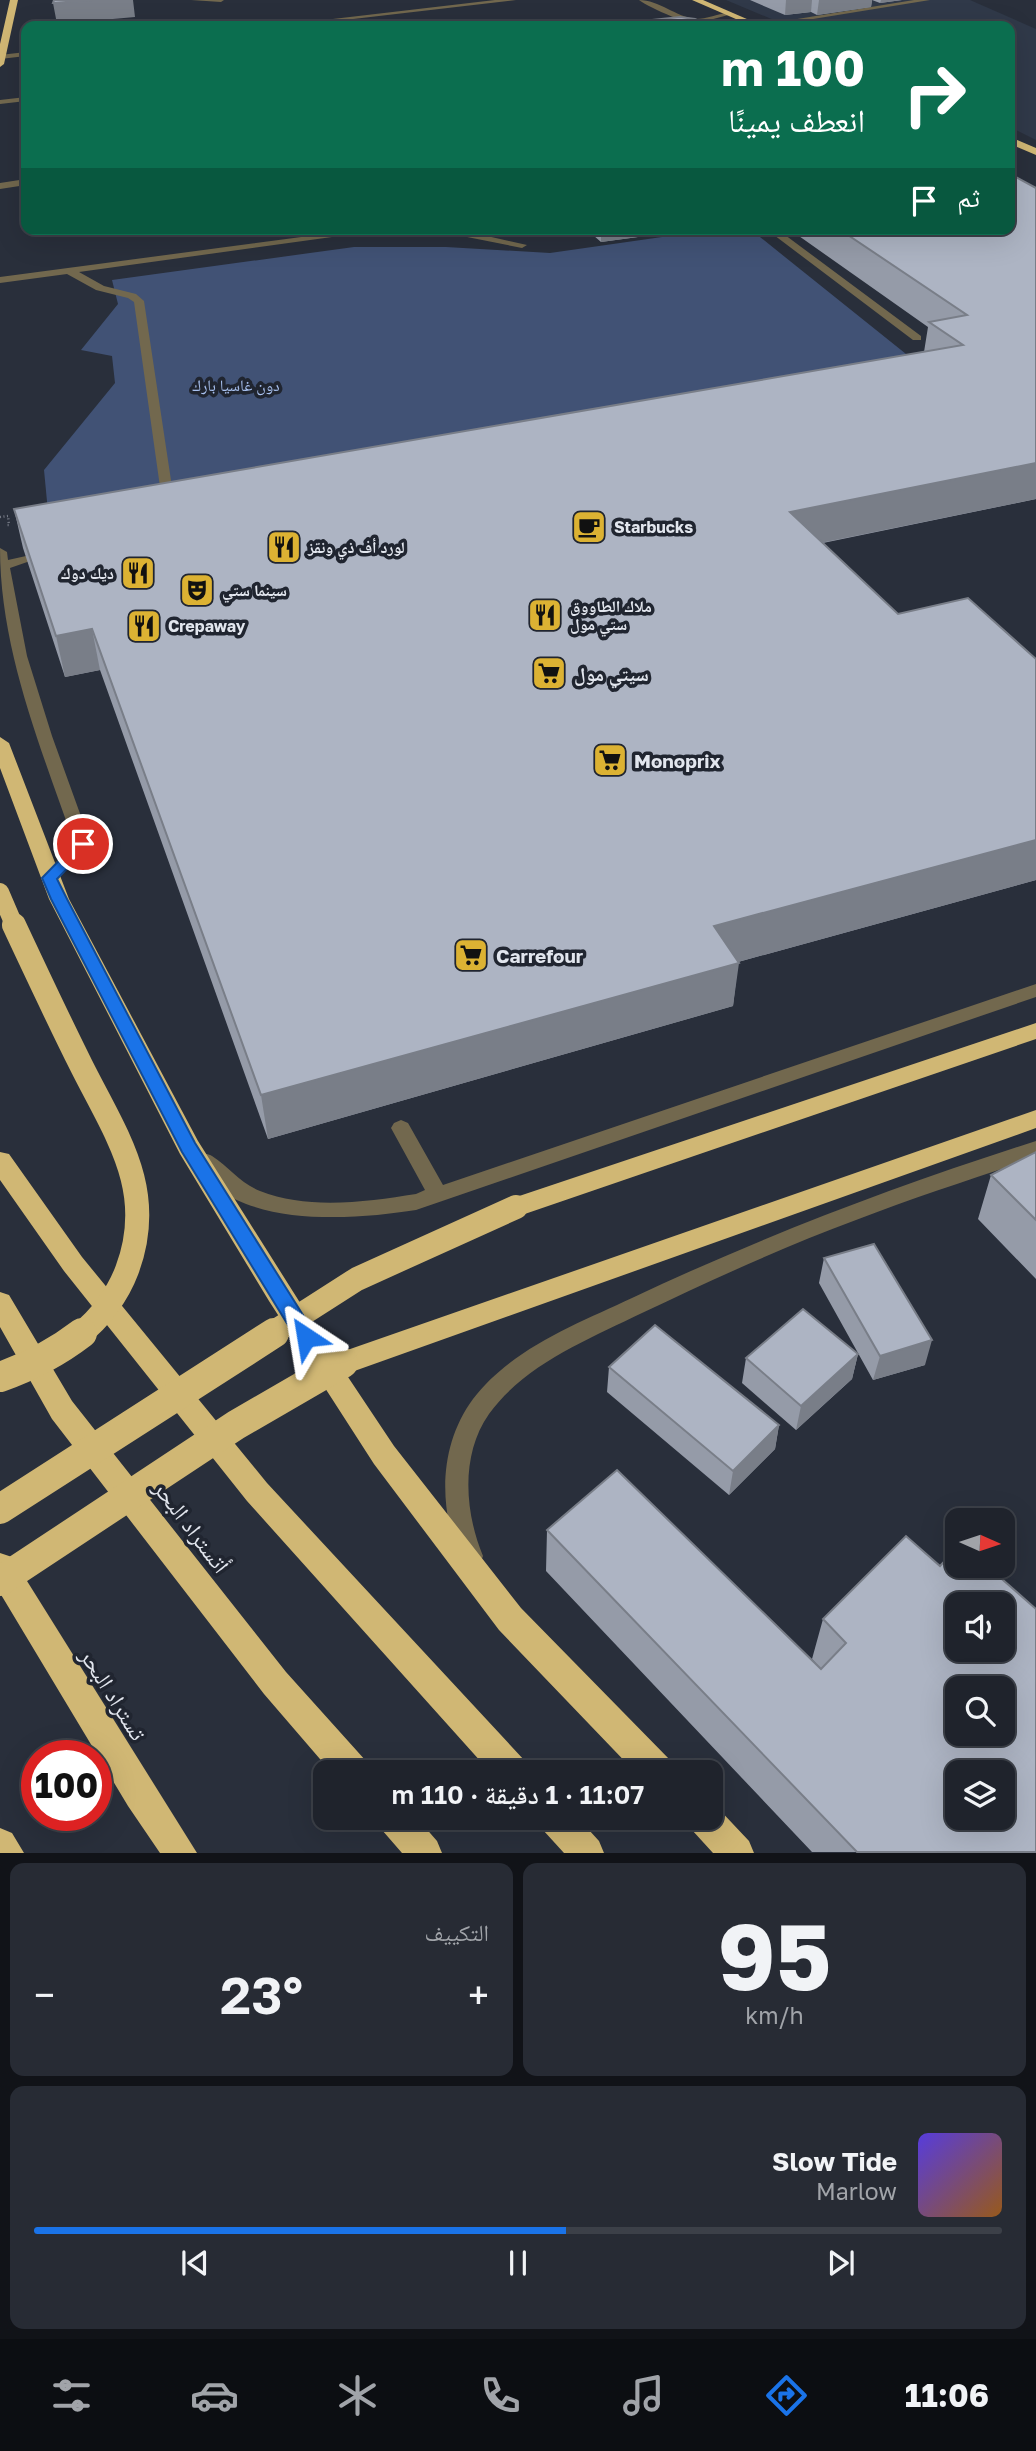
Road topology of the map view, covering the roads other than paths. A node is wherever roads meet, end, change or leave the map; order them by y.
1 (14, 0) edge
2 (194, 0) edge
3 (221, 0) edge
4 (513, 0) edge
5 (642, 0) edge
6 (696, 0) edge
7 (927, 0) edge
8 (729, 14) junction
9 (322, 21) edge
10 (692, 21) edge
11 (709, 21) edge
12 (746, 21) edge
13 (790, 21) edge
14 (21, 55) edge
15 (1, 61) edge
16 (21, 100) edge
17 (0, 102) edge
18 (1015, 142) edge
19 (1036, 152) edge
20 (21, 184) edge
21 (0, 186) edge
22 (340, 235) edge
23 (477, 235) edge
24 (779, 235) edge
25 (522, 245) dead end
26 (69, 271) junction
27 (0, 280) edge
28 (917, 338) dead end
29 (166, 486) edge
30 (2, 559) edge
31 (26, 560) edge
32 (0, 743) edge
33 (49, 878) junction
34 (0, 892) edge
35 (1036, 990) edge
36 (1036, 1031) edge
37 (1036, 1119) edge
38 (401, 1128) dead end
39 (189, 1147) junction
40 (1036, 1149) edge
41 (0, 1161) edge
42 (439, 1196) junction
43 (0, 1303) edge
44 (0, 1377) edge
45 (0, 1510) edge
46 (0, 1565) edge
47 (0, 1581) edge
48 (510, 1619) junction
49 (343, 1760) edge
50 (501, 1760) edge
51 (646, 1760) edge
52 (405, 1830) edge
53 (566, 1830) edge
54 (715, 1830) edge
55 (0, 1845) edge
56 (7, 1853) edge
57 (180, 1853) edge
58 (425, 1853) edge
59 (587, 1853) edge
60 (737, 1853) edge

1 - 15 highway
2 - 3 street
4 - 9 street
5 - 10 street
6 - 8 highway
7 - 13 street
8 - 11 street
8 - 12 highway
14 - 15 street
16 - 17 street
18 - 19 highway
20 - 21 street
22 - 26 street
23 - 25 street
24 - 28 street
26 - 27 street
26 - 29 street
30 - 31 street
30 - 33 street
32 - 33 highway
33 - 39 highway
34 - 44 highway, bridge
35 - 42 street
36 - 45 highway, bridge
37 - 47 highway, bridge
38 - 42 street
39 - 42 street
39 - 48 highway
40 - 48 street
41 - 50 highway
43 - 49 highway, أتستراد البحر
46 - 57 highway, تستراد البحر
48 - 51 highway
52 - 58 highway
53 - 59 highway
54 - 60 highway
55 - 56 highway

